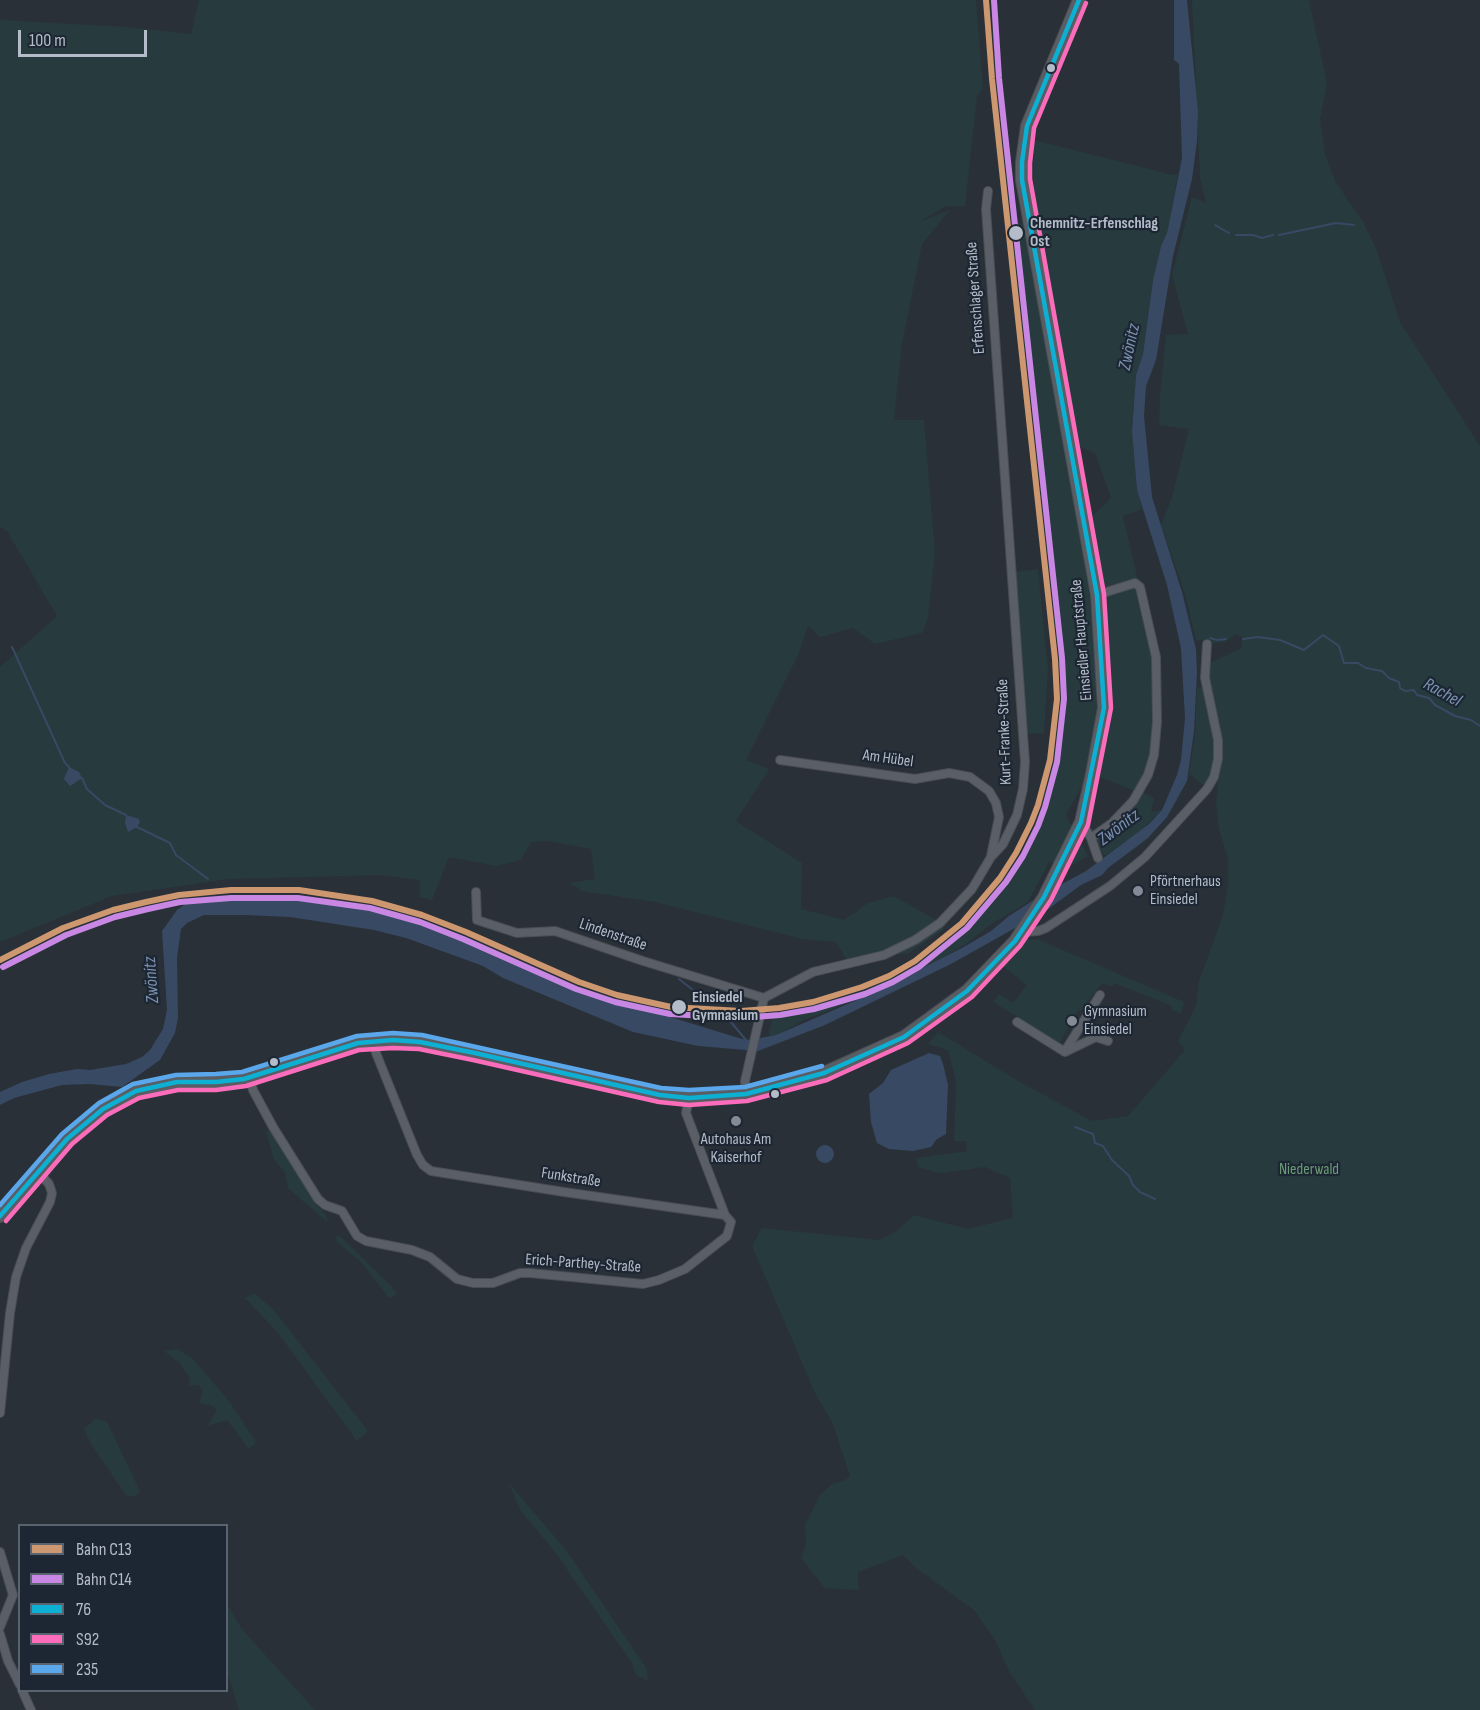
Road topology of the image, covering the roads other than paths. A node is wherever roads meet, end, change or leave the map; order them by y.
1 (1079, 0) edge
2 (987, 191) dead end
3 (1001, 402) joint
4 (1097, 595) junction
5 (1207, 644) dead end
6 (780, 760) dead end
7 (1081, 822) junction
8 (1092, 838) junction
9 (991, 857) junction
10 (1098, 858) dead end
11 (476, 892) dead end
12 (1022, 932) junction
13 (1100, 995) dead end
14 (764, 998) junction
15 (1017, 1022) dead end
16 (375, 1041) junction
17 (1107, 1041) dead end
18 (1065, 1052) junction
19 (250, 1078) junction
20 (746, 1094) junction
21 (689, 1098) junction
22 (37, 1171) junction
23 (725, 1215) junction
24 (0, 1216) edge
25 (0, 1413) edge
26 (0, 1552) edge
27 (0, 1627) edge
28 (0, 1634) edge
29 (18, 1681) edge
30 (23, 1692) edge
31 (31, 1710) edge

1 - 4 main road, Einsiedler Hauptstraße
2 - 3 street, Erfenschlager Straße
3 - 9 street, Kurt-Franke-Straße
4 - 7 main road, Einsiedler Hauptstraße
4 - 8 street
5 - 12 street
6 - 9 street, Am Hübel
7 - 8 street
7 - 12 main road, Einsiedler Hauptstraße
8 - 10 street
9 - 14 street, Kurt-Franke-Straße
11 - 14 street, Lindenstraße
12 - 20 main road, Einsiedler Hauptstraße
13 - 18 street
14 - 20 street
15 - 18 street
16 - 19 main road, Einsiedler Hauptstraße
16 - 21 main road, Einsiedler Hauptstraße
16 - 23 street, Funkstraße
17 - 18 street
19 - 22 main road, Einsiedler Hauptstraße
19 - 23 street, Erich-Parthey-Straße
20 - 21 main road, Einsiedler Hauptstraße
21 - 23 street
22 - 24 main road, Einsiedler Hauptstraße
22 - 25 street
26 - 27 street
28 - 29 street
30 - 31 street

